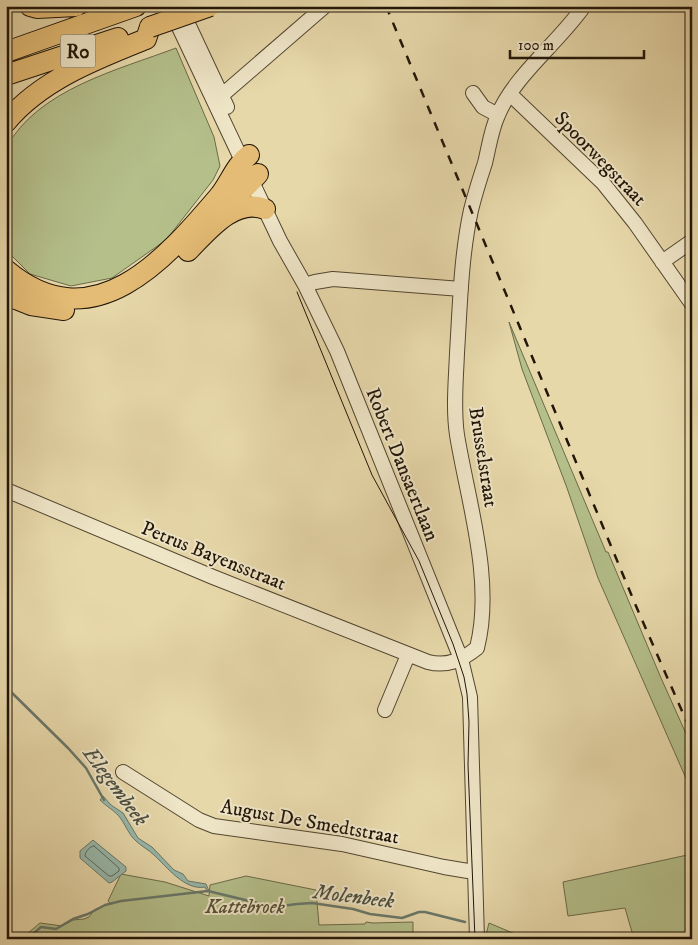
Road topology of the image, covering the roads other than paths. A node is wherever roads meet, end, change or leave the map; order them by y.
1 (30, 6) edge
2 (76, 6) edge
3 (136, 6) edge
4 (169, 6) edge
5 (180, 6) edge
6 (210, 6) edge
7 (325, 6) edge
8 (584, 6) edge
9 (150, 27) junction
10 (6, 52) edge
11 (6, 75) edge
12 (473, 93) dead end
13 (510, 94) junction
14 (217, 98) junction
15 (498, 115) junction
16 (6, 122) edge
17 (246, 158) junction
18 (255, 177) junction
19 (264, 209) junction
20 (211, 228) junction
21 (692, 241) edge
22 (662, 262) junction
23 (6, 270) edge
24 (305, 285) junction
25 (461, 289) junction
26 (6, 295) edge
27 (692, 304) edge
28 (6, 490) edge
29 (408, 655) junction
30 (461, 659) junction
31 (385, 710) dead end
32 (124, 772) dead end
33 (474, 872) junction
34 (477, 939) edge

1 - 2 highway
3 - 10 highway, R0
4 - 14 street, Robert Dansaertlaan
5 - 14 street, Robert Dansaertlaan
6 - 9 highway, R0, bridge
7 - 14 street
8 - 13 street, Brusselstraat
9 - 11 highway, R0
9 - 16 highway
12 - 15 street
13 - 15 street, Brusselstraat
13 - 22 street, Spoorwegstraat
14 - 17 street, Robert Dansaertlaan
15 - 25 street, Brusselstraat
17 - 18 street, Robert Dansaertlaan
17 - 23 highway
18 - 19 street, Robert Dansaertlaan
18 - 20 highway
18 - 24 street, Robert Dansaertlaan
19 - 20 highway
19 - 24 street, Robert Dansaertlaan
20 - 26 highway
21 - 22 street
22 - 27 street, Spoorwegstraat
24 - 25 street
24 - 30 street, Robert Dansaertlaan
25 - 30 street, Brusselstraat
28 - 29 street, Petrus Bayensstraat
29 - 30 street, Petrus Bayensstraat
29 - 31 street
30 - 33 street
32 - 33 street, August De Smedtstraat
33 - 34 street

